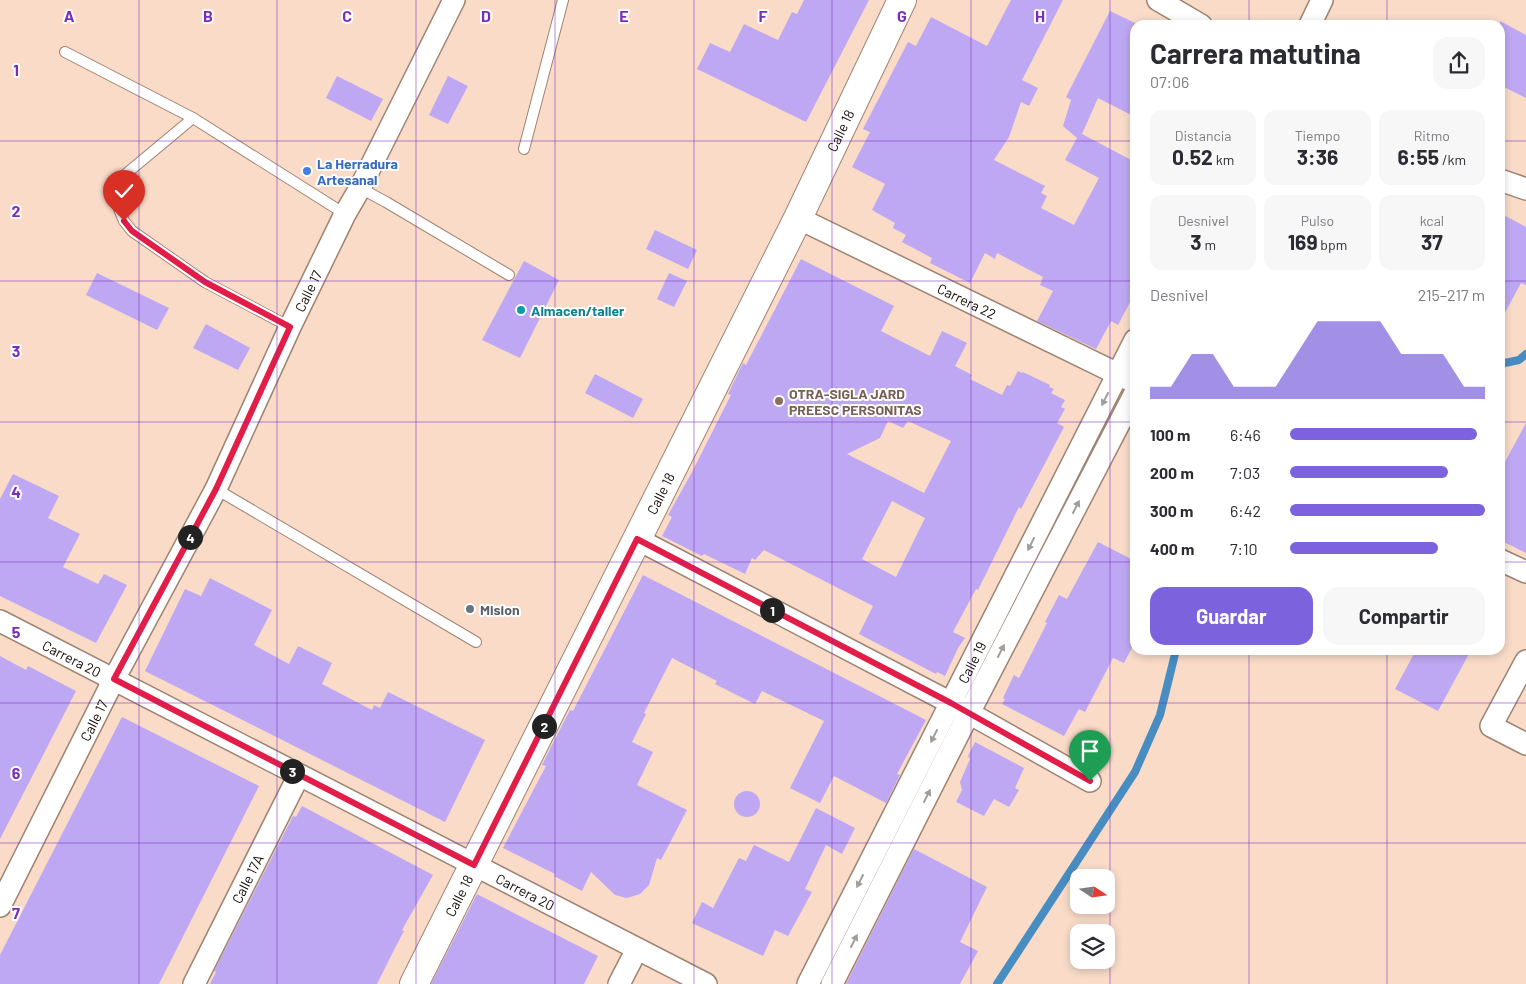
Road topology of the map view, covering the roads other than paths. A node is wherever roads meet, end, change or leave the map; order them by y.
1 (454, 0) edge
2 (564, 0) edge
3 (902, 0) edge
4 (1158, 0) edge
5 (1322, 0) edge
6 (1192, 20) edge
7 (1312, 20) edge
8 (65, 52) dead end
9 (193, 118) junction
10 (524, 149) dead end
11 (1505, 182) edge
12 (360, 188) junction
13 (1526, 190) edge
14 (344, 214) junction
15 (798, 218) junction
16 (509, 275) dead end
17 (290, 327) junction
18 (1130, 361) edge
19 (1126, 378) edge
20 (1130, 402) edge
21 (216, 489) junction
22 (637, 539) junction
23 (1505, 562) edge
24 (1526, 572) edge
25 (0, 620) edge
26 (476, 642) dead end
27 (1526, 661) edge
28 (114, 679) junction
29 (960, 708) junction
30 (1526, 744) edge
31 (299, 774) junction
32 (1090, 781) dead end
33 (474, 865) junction
34 (0, 906) edge
35 (637, 949) junction
36 (194, 984) edge
37 (414, 984) edge
38 (619, 984) edge
39 (706, 984) edge
40 (808, 984) edge
41 (832, 984) edge

1 - 12 street, Calle 17
2 - 10 lane
3 - 15 street, Calle 18
4 - 6 street
5 - 7 street
8 - 9 lane
9 - 14 lane
9 - 17 lane
11 - 13 street
12 - 14 street, Calle 17
12 - 16 lane
14 - 17 street, Calle 17
15 - 19 street, Carrera 22
15 - 22 street, Calle 18
17 - 21 street, Calle 17
18 - 19 street, Calle 19
19 -> 29 street, Calle 19
29 -> 20 street, Calle 19
21 - 26 lane
21 - 28 street, Calle 17
22 - 29 street
22 - 33 street, Calle 18
23 - 24 street
25 - 28 street, Carrera 20
27 - 30 street
28 - 31 street, Carrera 20
28 - 34 street, Calle 17
29 - 32 street
29 -> 40 street, Calle 19
41 -> 29 street, Calle 19
31 - 33 street, Carrera 20
31 - 36 street, Calle 17A
33 - 35 street, Carrera 20
33 - 37 street, Calle 18
35 - 38 street
35 - 39 street, Carrera 20

